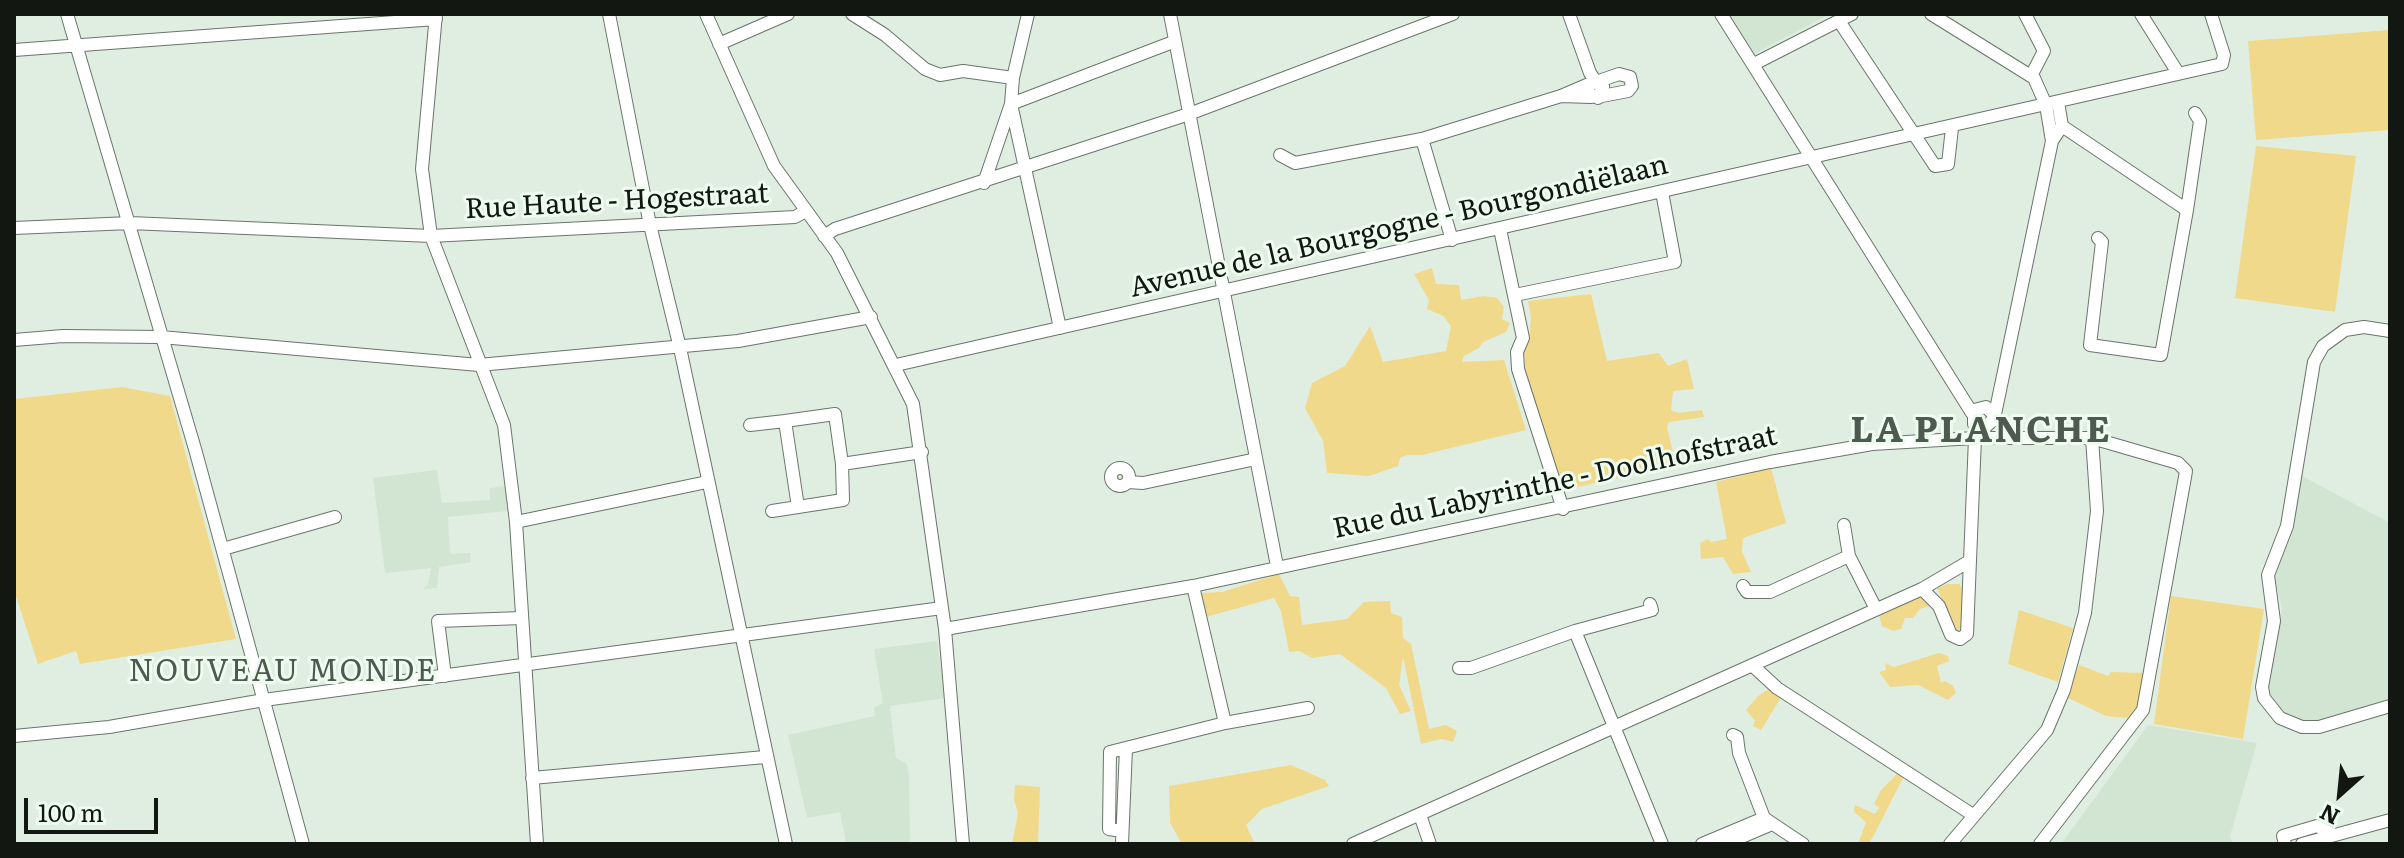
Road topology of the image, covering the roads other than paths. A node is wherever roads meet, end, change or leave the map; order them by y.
1 (67, 14) edge
2 (609, 14) edge
3 (788, 14) edge
4 (852, 14) edge
5 (1028, 14) edge
6 (1170, 14) edge
7 (1453, 14) edge
8 (1569, 14) edge
9 (1721, 14) edge
10 (1852, 14) edge
11 (1931, 14) edge
12 (2025, 14) edge
13 (2141, 14) edge
14 (2211, 14) edge
15 (436, 17) edge
16 (708, 17) edge
17 (1839, 21) junction
18 (735, 37) junction
19 (1173, 42) junction
20 (719, 44) junction
21 (75, 45) junction
22 (14, 50) edge
23 (1754, 64) junction
24 (2178, 73) junction
25 (2031, 76) junction
26 (1013, 78) junction
27 (2052, 103) junction
28 (1011, 104) junction
29 (2195, 113) dead end
30 (1189, 114) junction
31 (2062, 126) junction
32 (1952, 128) junction
33 (1913, 135) junction
34 (1422, 139) junction
35 (2052, 141) junction
36 (1280, 155) dead end
37 (1812, 158) junction
38 (1024, 170) junction
39 (984, 183) junction
40 (1662, 192) junction
41 (2187, 210) junction
42 (804, 212) junction
43 (130, 223) junction
44 (650, 225) junction
45 (14, 228) edge
46 (1500, 229) junction
47 (431, 236) junction
48 (824, 236) junction
49 (2098, 238) dead end
50 (1452, 240) junction
51 (1224, 292) junction
52 (1515, 295) junction
53 (871, 317) junction
54 (1060, 328) junction
55 (2390, 331) edge
56 (161, 337) junction
57 (14, 340) edge
58 (680, 348) junction
59 (479, 365) junction
60 (896, 365) junction
61 (1993, 414) junction
62 (785, 421) junction
63 (750, 425) dead end
64 (1976, 430) junction
65 (2092, 438) junction
66 (922, 452) junction
67 (1256, 459) junction
68 (842, 464) junction
69 (707, 482) junction
70 (1128, 482) dead end
71 (798, 507) junction
72 (1563, 509) junction
73 (772, 511) dead end
74 (335, 517) dead end
75 (516, 522) junction
76 (1844, 525) dead end
77 (223, 549) junction
78 (1849, 556) junction
79 (1968, 562) junction
80 (1277, 566) junction
81 (1193, 586) junction
82 (1743, 586) dead end
83 (1922, 589) junction
84 (1650, 604) dead end
85 (942, 608) junction
86 (1876, 609) junction
87 (522, 618) junction
88 (945, 629) junction
89 (1575, 631) junction
90 (743, 637) junction
91 (1455, 654) dead end
92 (525, 665) junction
93 (1752, 665) junction
94 (445, 676) junction
95 (264, 700) junction
96 (2390, 706) edge
97 (1308, 708) dead end
98 (1225, 723) junction
99 (1616, 726) junction
100 (1733, 735) dead end
101 (14, 736) edge
102 (765, 757) junction
103 (532, 778) junction
104 (1420, 815) junction
105 (1973, 815) junction
106 (2390, 820) edge
107 (1768, 821) junction
108 (2334, 835) junction
109 (1122, 837) edge
110 (303, 844) edge
111 (537, 844) edge
112 (786, 844) edge
113 (963, 844) edge
114 (1353, 844) edge
115 (1430, 844) edge
116 (1662, 844) edge
117 (1702, 844) edge
118 (1725, 844) edge
119 (1803, 844) edge
120 (1950, 844) edge
121 (2040, 844) edge
122 (2285, 844) edge
123 (2302, 844) edge

1 - 21 street
2 - 44 street
3 - 18 street
4 - 26 street
5 - 26 street
6 - 19 street
7 - 30 street
8 - 34 street
9 - 23 street
10 - 17 street
11 - 25 street
12 - 25 street
13 - 24 street
14 - 24 street, Avenue de la Bourgogne - Bourgondiëlaan
15 - 21 street
15 - 47 street
16 - 18 street
16 - 20 street
17 - 23 street
17 - 33 street
18 - 20 street
19 - 28 street
19 - 30 street
20 - 42 street
21 - 22 street
21 - 43 street
23 - 37 street
24 - 27 street, Avenue de la Bourgogne - Bourgondiëlaan
25 - 27 street
26 - 28 street
27 - 31 street
27 - 32 street, Avenue de la Bourgogne - Bourgondiëlaan
27 - 35 street
28 - 38 street
28 - 39 street
29 - 41 street
30 - 38 street
30 - 51 street
31 - 35 street
31 - 41 street
32 - 33 street, Avenue de la Bourgogne - Bourgondiëlaan
32 - 33 street
33 - 37 street, Avenue de la Bourgogne - Bourgondiëlaan
34 - 36 street
34 - 50 street
35 - 61 street
37 - 40 street, Avenue de la Bourgogne - Bourgondiëlaan
37 - 64 street
38 - 39 street
38 - 54 street
39 - 48 street
40 - 46 street, Avenue de la Bourgogne - Bourgondiëlaan
40 - 52 street
41 - 49 street
42 - 44 street, Rue Haute - Hogestraat
42 - 48 street
43 - 45 street, Rue Haute - Hogestraat
43 - 47 street, Rue Haute - Hogestraat
43 - 56 street
44 - 47 street, Rue Haute - Hogestraat
44 - 58 street
46 - 50 street, Avenue de la Bourgogne - Bourgondiëlaan
46 - 52 street
47 - 59 street
48 - 53 street
50 - 51 street, Avenue de la Bourgogne - Bourgondiëlaan
51 - 54 street, Avenue de la Bourgogne - Bourgondiëlaan
51 - 67 street
52 - 72 street
53 - 58 street
53 - 60 street
54 - 60 street, Avenue de la Bourgogne - Bourgondiëlaan
55 - 96 street
56 - 57 street
56 - 59 street
56 - 77 street
58 - 59 street
58 - 69 street
59 - 75 street
60 - 66 street
61 - 64 street
61 - 64 street
62 - 63 street
62 - 68 street
62 - 71 street
64 - 65 street, Rue du Labyrinthe - Doolhofstraat
64 - 72 street, Rue du Labyrinthe - Doolhofstraat
64 - 79 street
65 - 105 street
65 - 121 street, Rue du Labyrinthe - Doolhofstraat
66 - 68 street
66 - 85 street
67 - 70 street
67 - 80 street
68 - 71 street
69 - 75 street
69 - 90 street
71 - 73 street
72 - 80 street, Rue du Labyrinthe - Doolhofstraat
74 - 77 street
75 - 87 street
76 - 78 street
77 - 95 street
78 - 82 street
78 - 86 street
79 - 83 street
79 - 83 street
80 - 81 street, Rue du Labyrinthe - Doolhofstraat
81 - 88 street, Rue du Labyrinthe - Doolhofstraat
81 - 98 street
83 - 86 street
84 - 89 street
85 - 88 street
85 - 90 street
86 - 93 street
87 - 92 street
87 - 94 street
88 - 113 street
89 - 91 street
89 - 99 street
90 - 92 street
90 - 102 street
92 - 94 street
92 - 103 street
93 - 99 street
93 - 105 street
94 - 95 street
95 - 101 street
95 - 110 street
97 - 98 street
98 - 109 street
99 - 104 street
99 - 116 street
100 - 107 street
102 - 103 street
102 - 112 street
103 - 111 street
104 - 114 street
104 - 115 street
105 - 120 street
106 - 108 street
107 - 117 street
107 - 118 street
107 - 119 street
108 - 122 street
108 - 123 street

